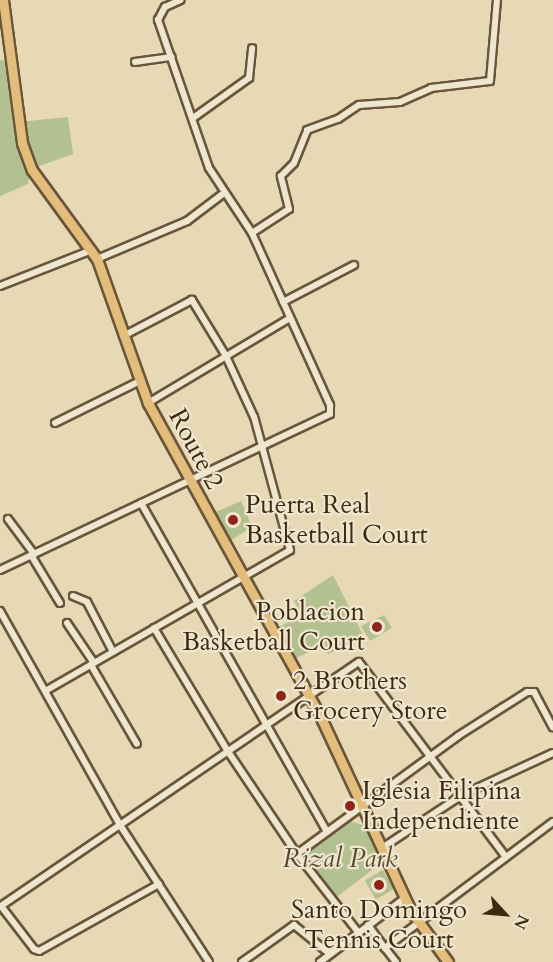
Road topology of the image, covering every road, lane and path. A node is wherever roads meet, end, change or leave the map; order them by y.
1 (3, 0) edge
2 (181, 0) edge
3 (497, 0) edge
4 (252, 48) dead end
5 (172, 57) junction
6 (135, 62) dead end
7 (193, 118) junction
8 (224, 193) junction
9 (252, 233) junction
10 (92, 250) junction
11 (97, 259) junction
12 (354, 265) dead end
13 (0, 286) edge
14 (282, 302) junction
15 (290, 318) junction
16 (123, 336) junction
17 (226, 356) junction
18 (138, 382) junction
19 (148, 404) junction
20 (55, 423) dead end
21 (264, 445) junction
22 (188, 482) junction
23 (141, 503) junction
24 (8, 519) dead end
25 (33, 555) junction
26 (0, 570) edge
27 (242, 578) junction
28 (73, 596) dead end
29 (60, 603) dead end
30 (197, 603) junction
31 (0, 611) edge
32 (67, 623) dead end
33 (154, 628) junction
34 (113, 652) junction
35 (92, 664) junction
36 (47, 690) junction
37 (308, 696) junction
38 (267, 722) junction
39 (553, 727) edge
40 (137, 744) dead end
41 (227, 750) junction
42 (553, 753) edge
43 (430, 756) junction
44 (462, 795) junction
45 (362, 805) junction
46 (120, 825) junction
47 (552, 825) edge
48 (327, 832) junction
49 (382, 848) junction
50 (297, 854) junction
51 (506, 857) junction
52 (159, 884) junction
53 (405, 898) junction
54 (419, 922) junction
55 (368, 925) junction
56 (358, 933) junction
57 (385, 948) junction
58 (330, 954) junction
59 (208, 962) edge
60 (242, 962) edge
61 (320, 962) edge
62 (396, 962) edge
63 (448, 962) edge

1 - 10 highway, Route 2
2 - 5 street
3 - 9 street
4 - 7 street
5 - 6 street
5 - 7 street
7 - 8 street
8 - 9 street
8 - 11 street
9 - 14 street
10 - 11 highway, Route 2
10 - 13 street
11 - 16 highway, Route 2
12 - 14 street
14 - 15 street
15 - 17 street
15 - 21 street
16 - 17 street
16 - 18 highway, Route 2
17 - 19 street
17 - 21 street
18 - 19 highway, Route 2
18 - 20 street
19 - 22 highway, Route 2
21 - 22 street
21 - 27 street
22 - 23 street
22 - 27 highway, Route 2
23 - 25 street
23 - 30 street
24 - 25 street
25 - 26 street
25 - 29 street
27 - 30 street
27 - 37 highway, Route 2
28 - 34 street
30 - 33 street
30 - 38 street
31 - 36 street
32 - 35 street
33 - 34 street
33 - 41 street
34 - 35 street
35 - 36 street
35 - 40 street
36 - 46 street
37 - 38 street
37 - 43 street
37 - 45 highway, Route 2
38 - 41 street
38 - 48 street
39 - 43 street
41 - 46 street
41 - 50 street
42 - 44 street
43 - 44 street
43 - 45 street
44 - 49 street
44 - 51 street
45 - 48 street
45 - 49 highway, Route 2
46 - 52 street
46 - 52 street
47 - 51 street
48 - 50 street
49 - 53 highway, Route 2
50 - 56 street
51 - 54 street
52 - 59 street
53 - 54 highway, Route 2
53 - 55 street
54 - 57 street
54 - 63 highway, Route 2
55 - 56 street
55 - 57 street
56 - 58 street
57 - 62 street
58 - 60 street
58 - 61 street

